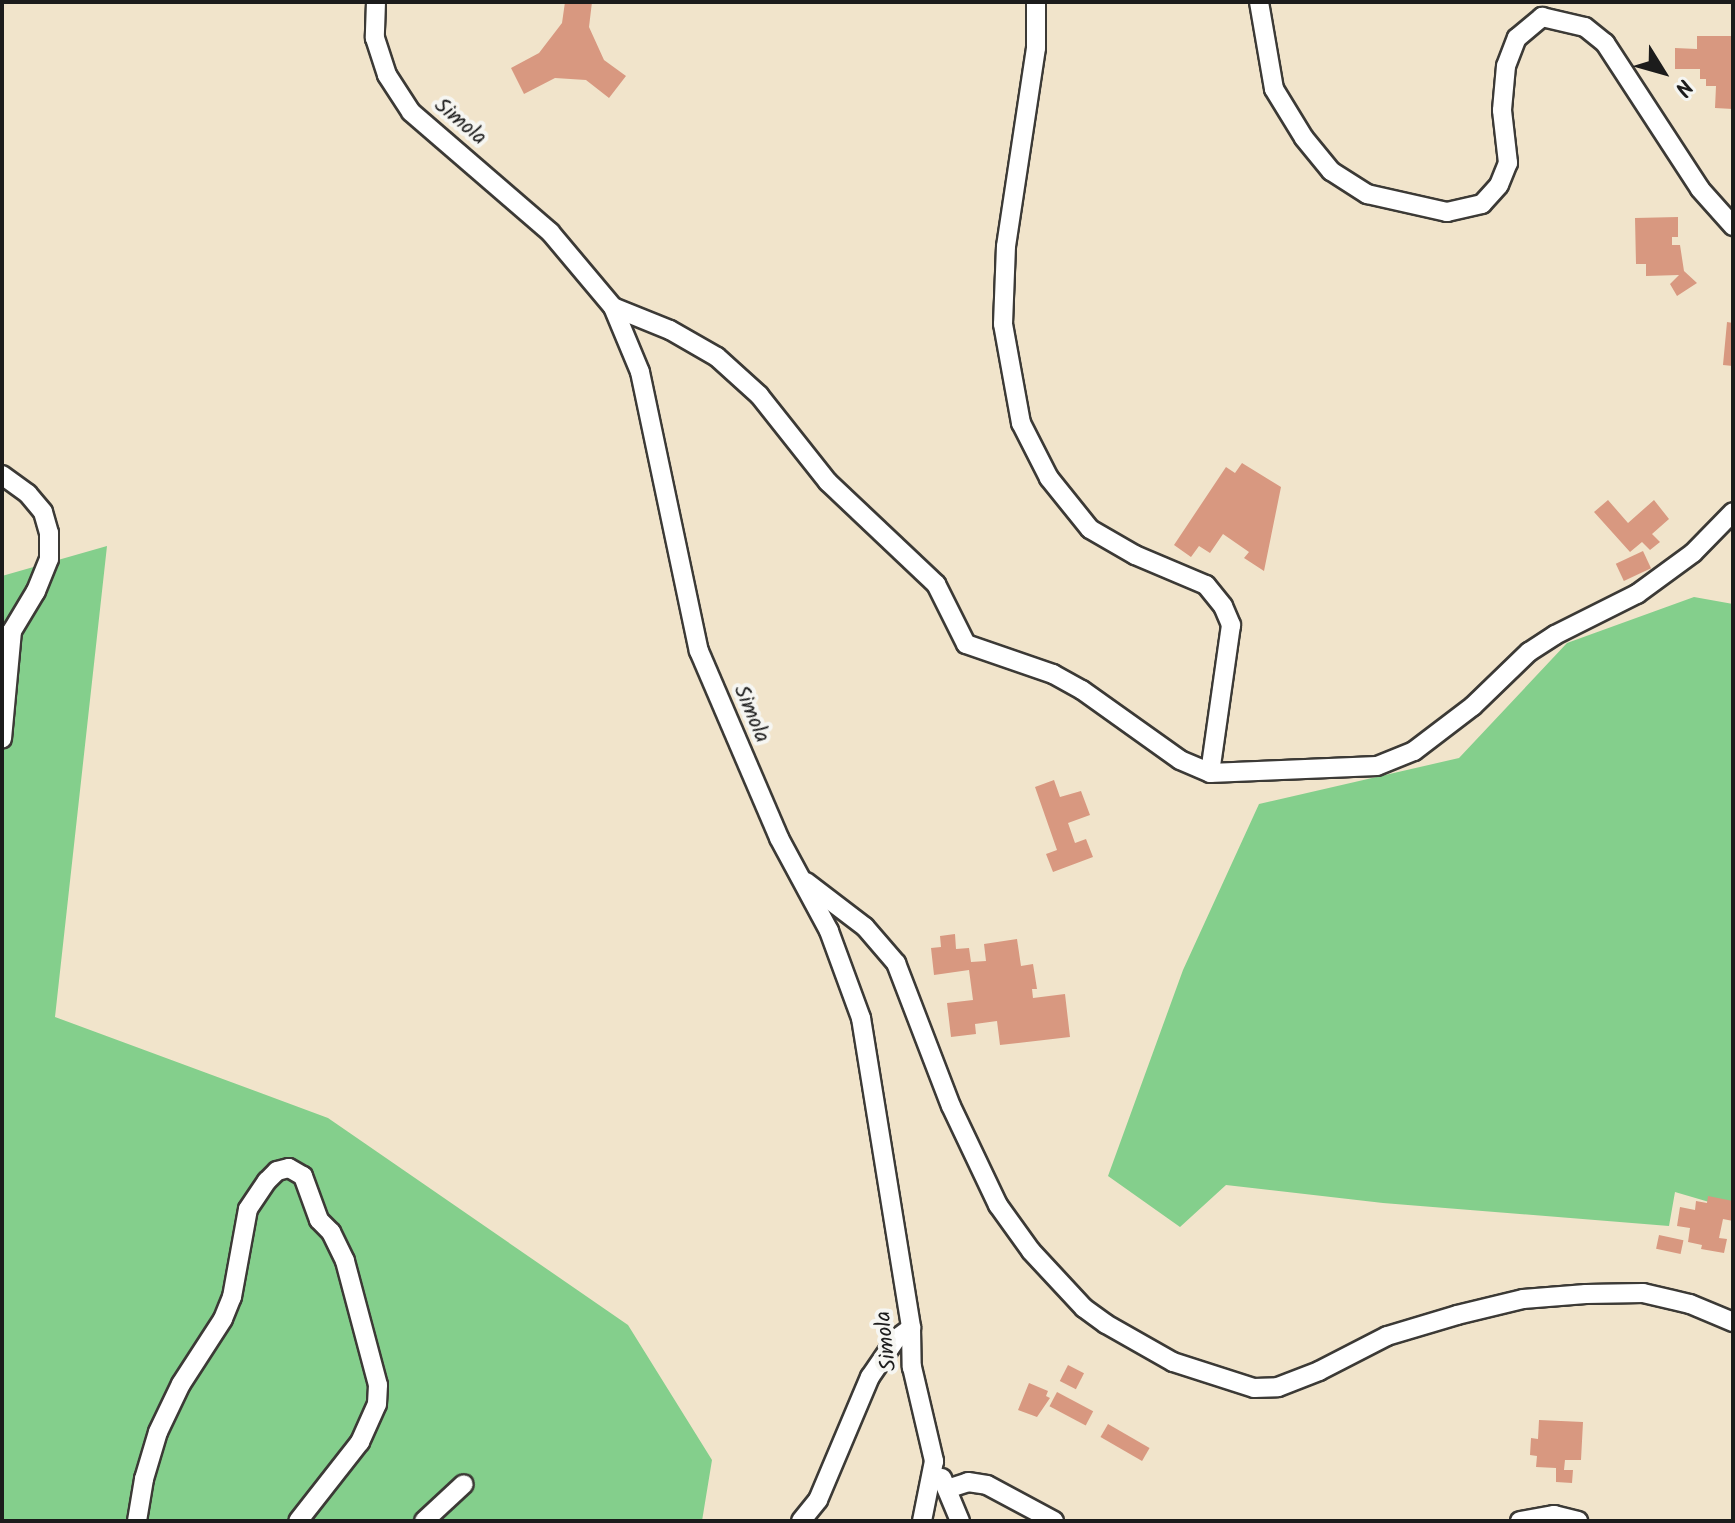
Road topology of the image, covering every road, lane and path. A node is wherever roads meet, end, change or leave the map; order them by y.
1 (376, 2) edge
2 (1036, 2) edge
3 (1259, 2) edge
4 (1733, 226) edge
5 (613, 307) junction
6 (2, 475) edge
7 (1733, 512) edge
8 (7, 630) edge
9 (2, 739) edge
10 (1210, 773) junction
11 (801, 878) junction
12 (1733, 1322) edge
13 (911, 1328) junction
14 (934, 1461) junction
15 (464, 1484) dead end
16 (947, 1489) junction
17 (137, 1521) edge
18 (298, 1521) edge
19 (424, 1521) edge
20 (801, 1521) edge
21 (922, 1521) edge
22 (960, 1521) edge
23 (1054, 1521) edge
24 (1520, 1521) edge
25 (1578, 1521) edge

1 - 5 street, Simola
2 - 10 street
3 - 4 street
5 - 10 street
5 - 11 street, Simola
6 - 8 street
7 - 10 street
8 - 9 street
11 - 12 street
11 - 13 street, Simola
13 - 14 street, Simola
13 - 20 street
14 - 16 street
14 - 21 street, Simola
15 - 19 street
16 - 22 street
16 - 23 street
17 - 18 street
24 - 25 street

